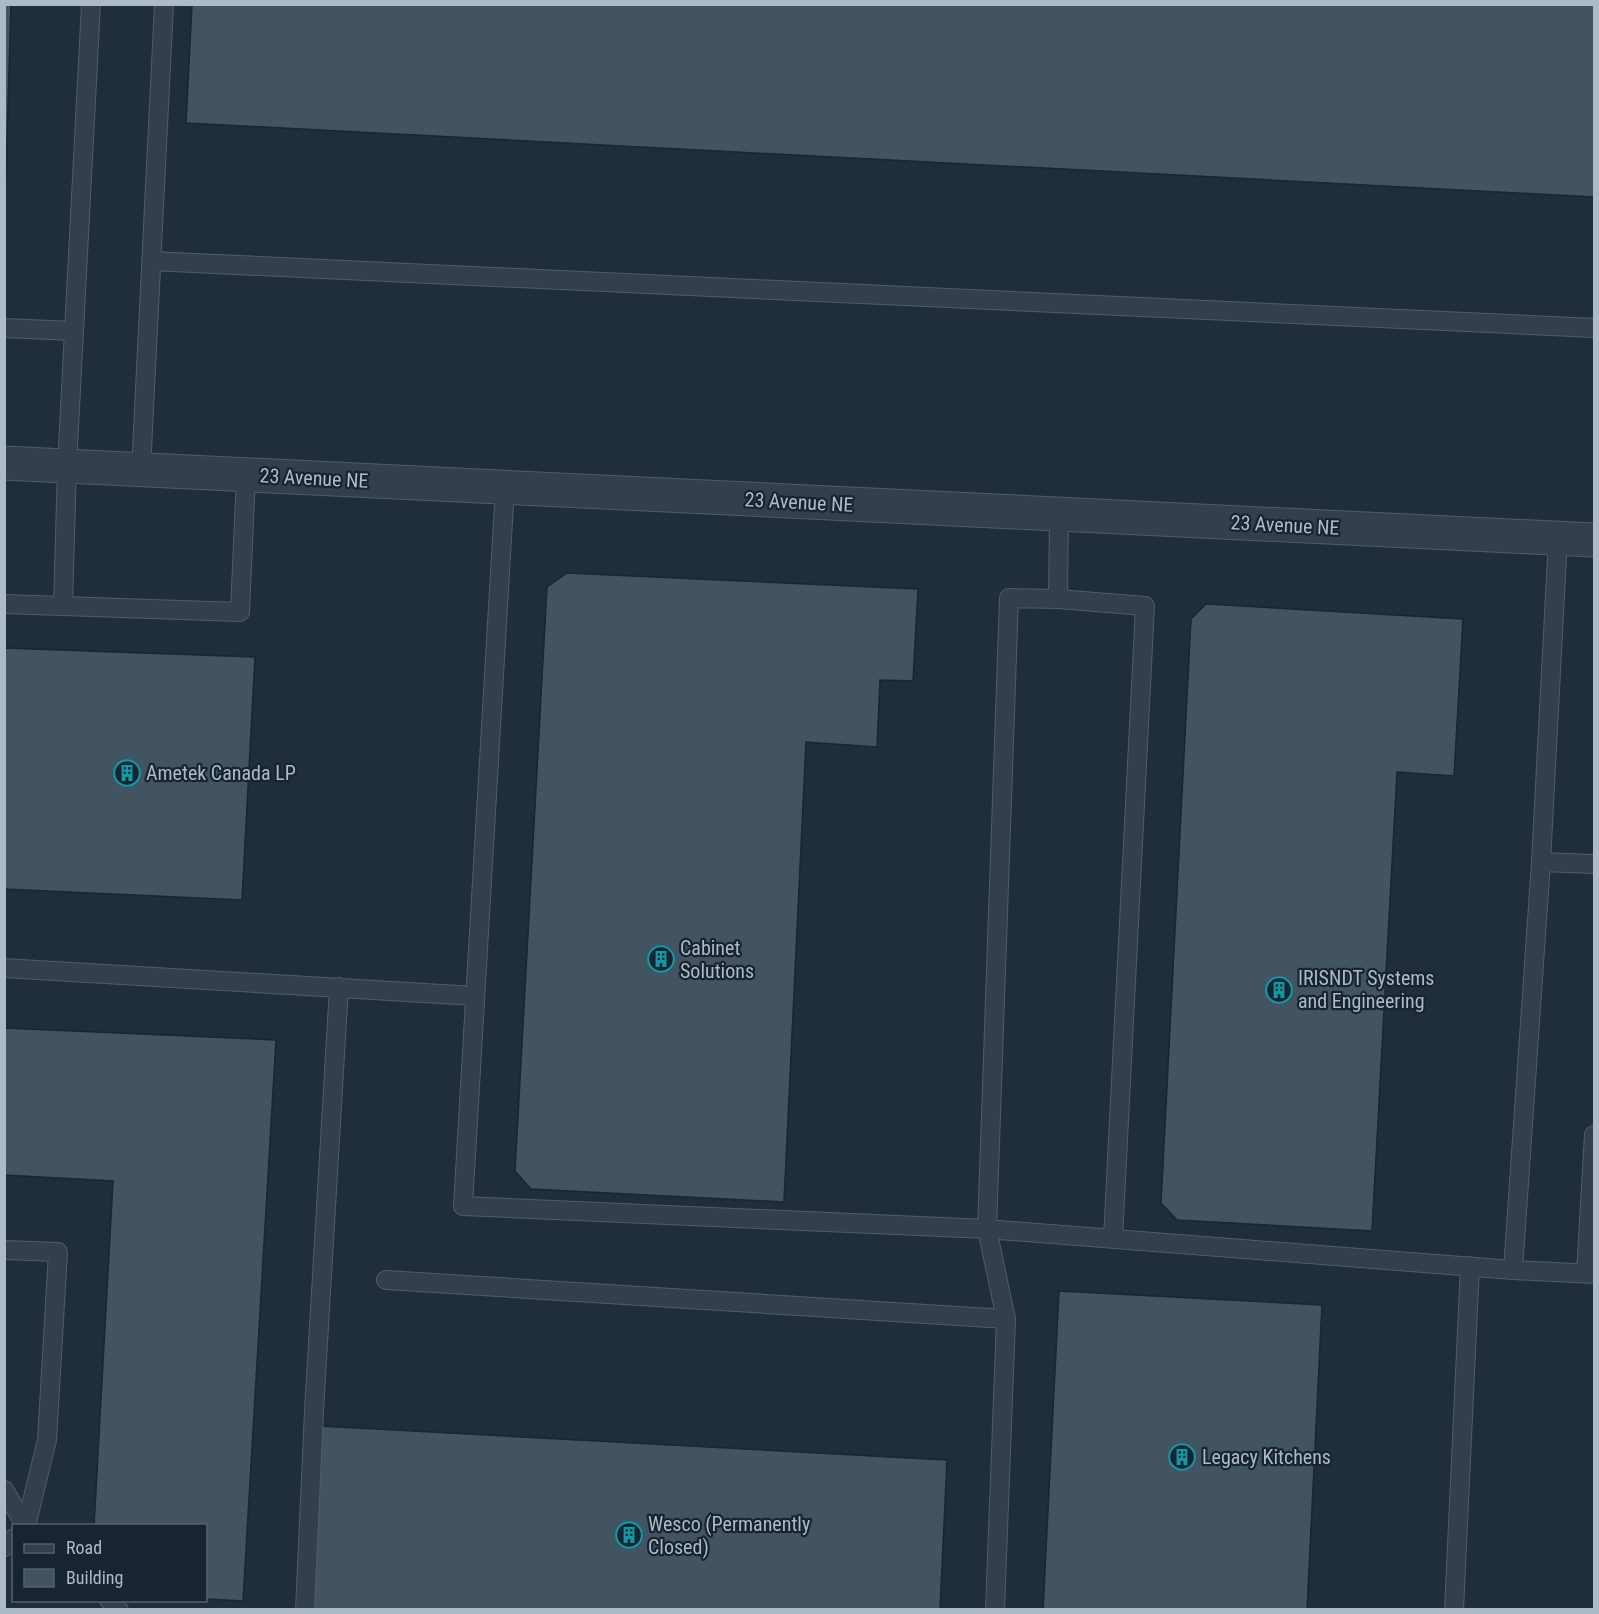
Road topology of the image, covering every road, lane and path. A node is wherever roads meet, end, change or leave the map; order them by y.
1 (91, 4) edge
2 (164, 4) edge
3 (152, 261) junction
4 (4, 328) edge
5 (1594, 328) edge
6 (74, 331) junction
7 (4, 463) edge
8 (67, 466) junction
9 (141, 470) junction
10 (246, 475) junction
11 (505, 487) junction
12 (1059, 514) junction
13 (1558, 538) junction
14 (1594, 540) edge
15 (1058, 599) junction
16 (4, 604) edge
17 (63, 606) junction
18 (1541, 862) junction
19 (1594, 864) edge
20 (4, 968) edge
21 (339, 987) junction
22 (475, 996) junction
23 (1594, 1135) edge
24 (987, 1229) junction
25 (1113, 1239) junction
26 (4, 1250) edge
27 (1470, 1266) junction
28 (1513, 1269) junction
29 (1590, 1274) edge
30 (386, 1280) dead end
31 (1006, 1319) junction
32 (4, 1490) edge
33 (25, 1524) edge
34 (26, 1524) edge
35 (305, 1610) edge
36 (995, 1610) edge
37 (1454, 1610) edge

1 - 6 lane
2 - 3 lane
3 - 5 lane
3 - 9 lane
4 - 6 lane
6 - 8 lane
7 - 8 street, 23 Avenue NE
8 - 9 street, 23 Avenue NE
8 - 17 lane
9 - 10 street, 23 Avenue NE
10 - 11 street, 23 Avenue NE
10 - 17 lane
11 - 12 street, 23 Avenue NE
11 - 22 lane
12 - 13 street, 23 Avenue NE
12 - 15 lane
13 - 14 street, 23 Avenue NE
13 - 18 lane
15 - 24 lane
15 - 25 lane
16 - 17 lane
18 - 19 lane
18 - 28 lane
20 - 21 lane
21 - 22 lane
21 - 35 lane
22 - 24 lane
23 - 29 lane
24 - 25 lane
24 - 31 lane
25 - 27 lane
26 - 34 lane
27 - 28 lane
27 - 37 lane
28 - 29 lane
30 - 31 lane
31 - 36 lane
32 - 33 lane

